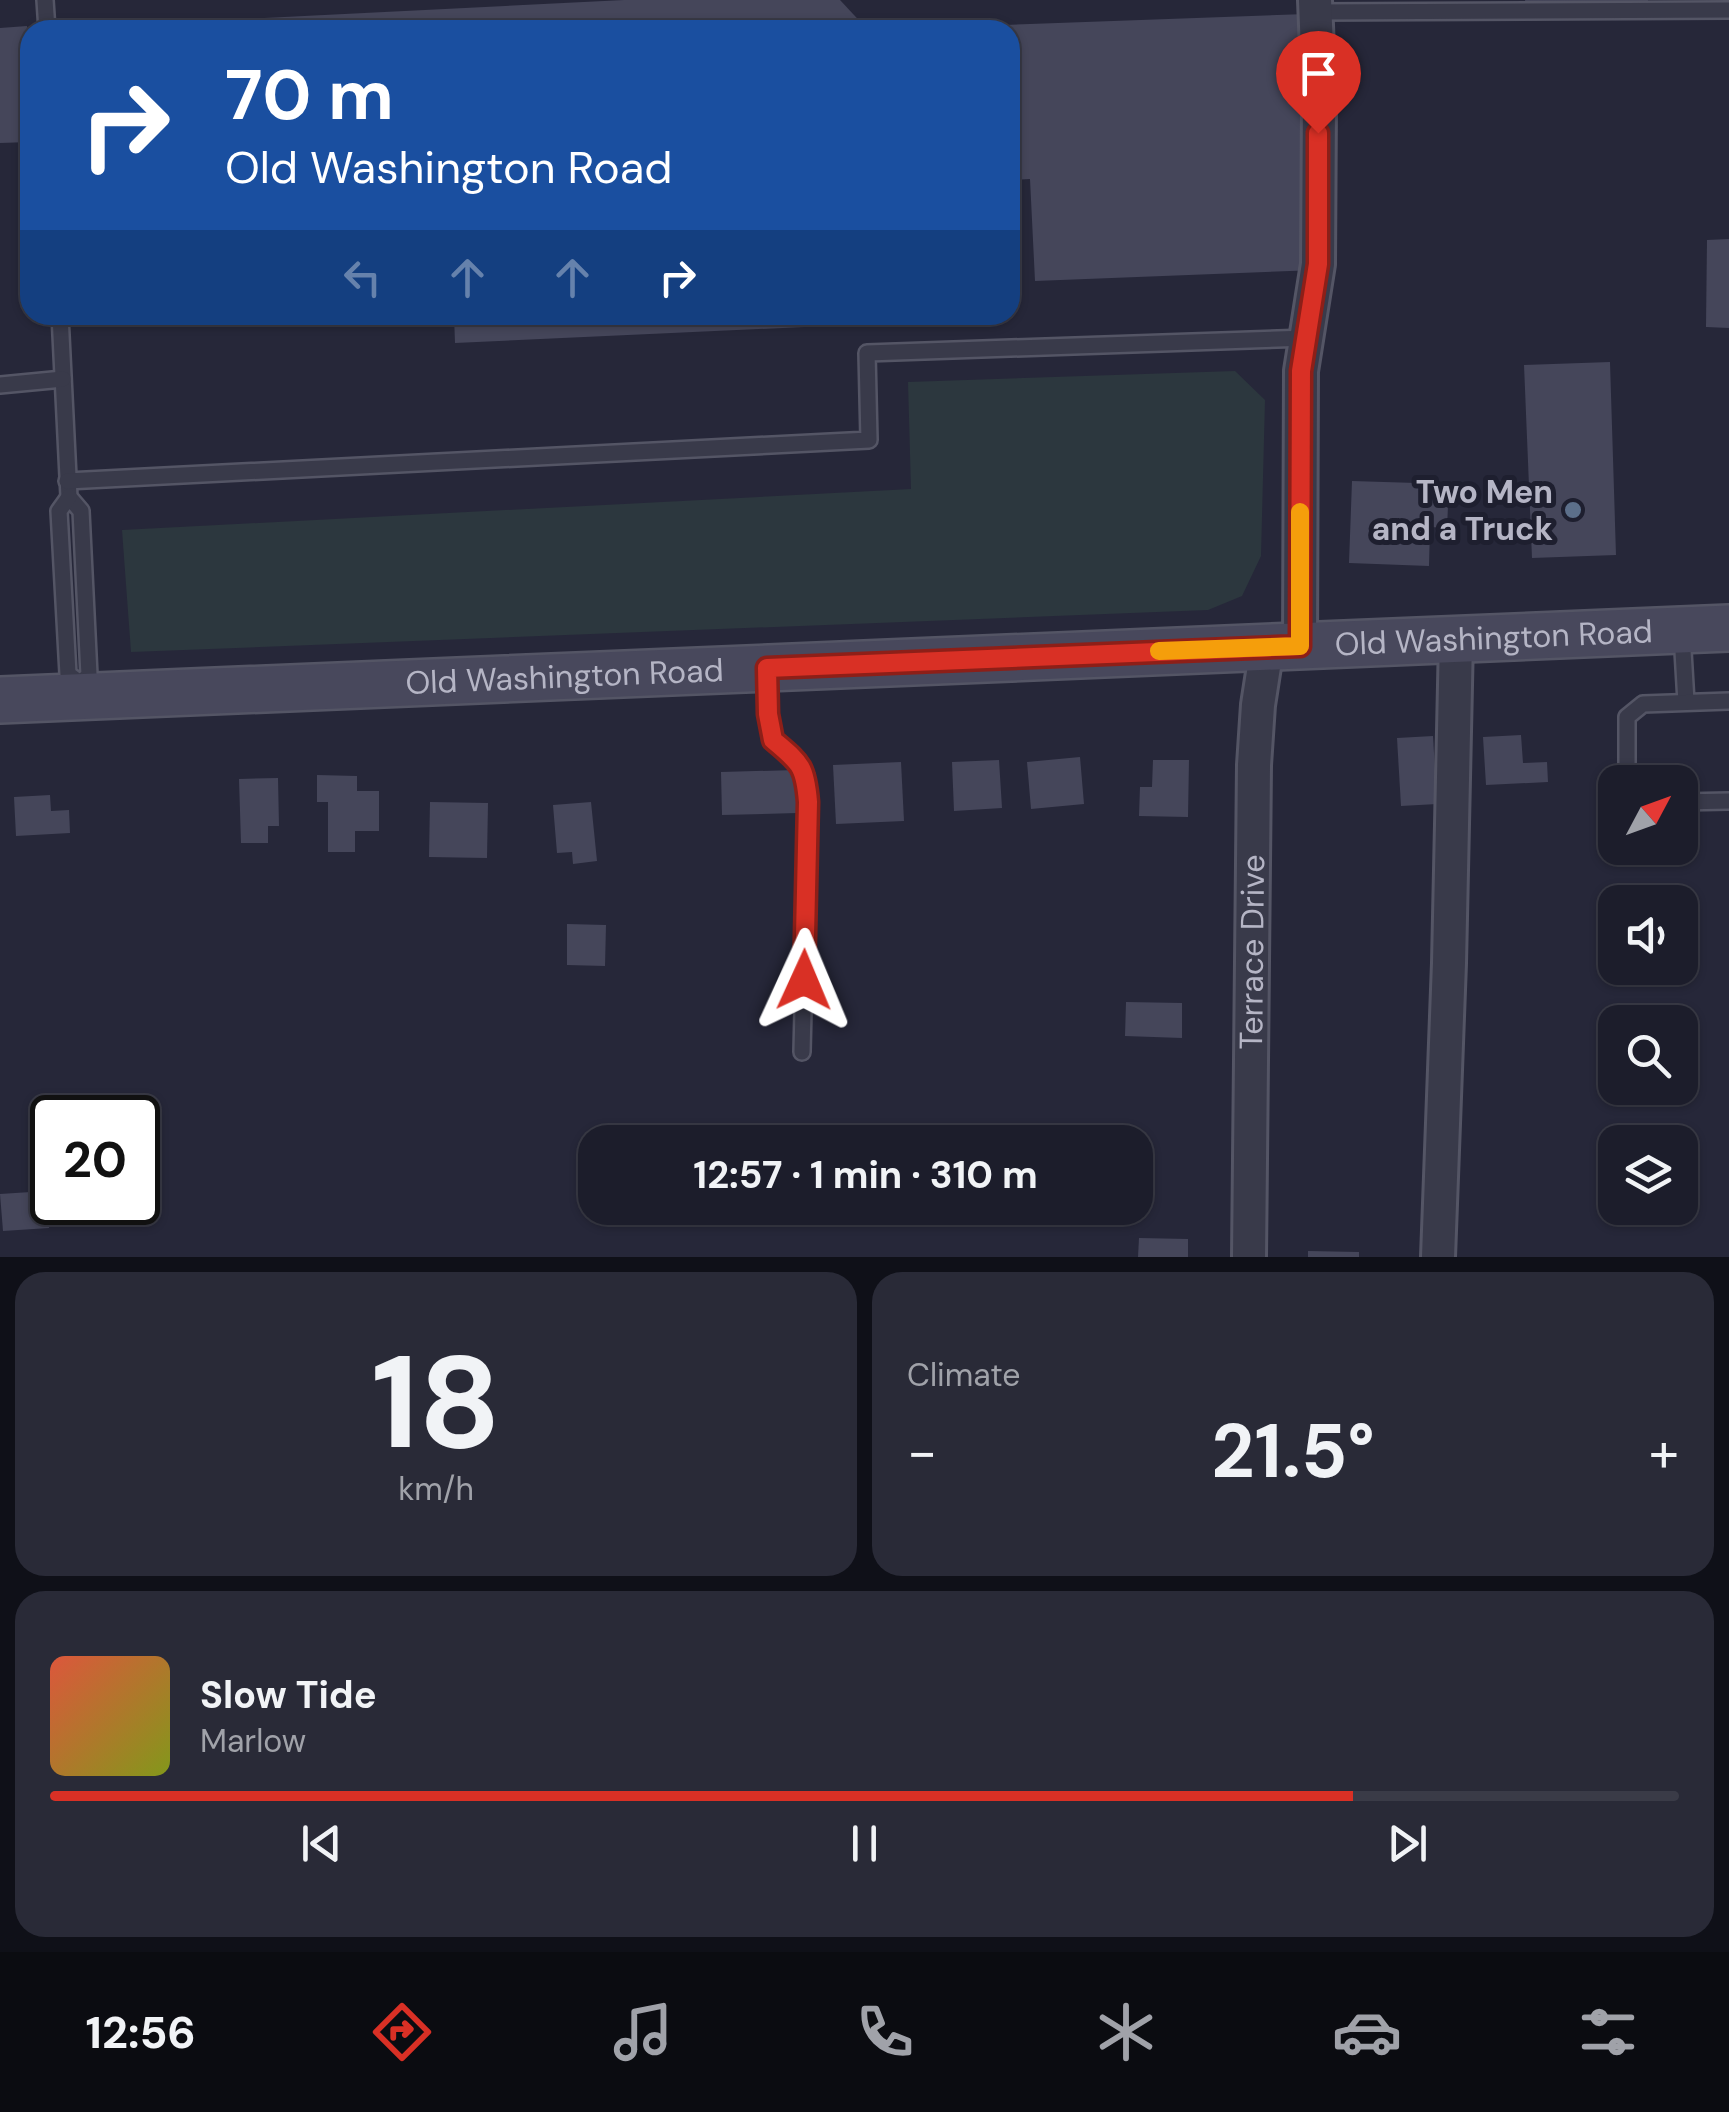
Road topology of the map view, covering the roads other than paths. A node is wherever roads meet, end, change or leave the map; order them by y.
1 (1316, 6) edge
2 (1729, 10) edge
3 (60, 325) edge
4 (1307, 338) junction
5 (62, 379) junction
6 (0, 385) edge
7 (68, 489) junction
8 (1729, 628) edge
9 (1682, 630) junction
10 (1456, 639) junction
11 (1284, 646) junction
12 (767, 668) junction
13 (80, 690) junction
14 (0, 700) edge
15 (1686, 702) junction
16 (1729, 702) edge
17 (1627, 765) edge
18 (1729, 801) edge
19 (1698, 802) edge
20 (802, 1052) dead end
21 (1249, 1257) edge
22 (1438, 1257) edge

1 - 2 lane
1 - 4 street, Terrace Drive
3 - 5 lane
4 - 7 lane
4 - 11 street, Terrace Drive
5 - 6 lane
5 - 7 lane
7 - 13 lane
8 - 9 main road, Old Washington Road
9 - 10 main road, Old Washington Road
9 - 15 lane
10 - 11 main road, Old Washington Road
10 - 22 street
11 - 12 main road, Old Washington Road
11 - 21 street, Terrace Drive
12 - 13 main road, Old Washington Road
12 - 20 lane
13 - 14 main road, Old Washington Road
15 - 16 lane
15 - 17 lane
18 - 19 lane

